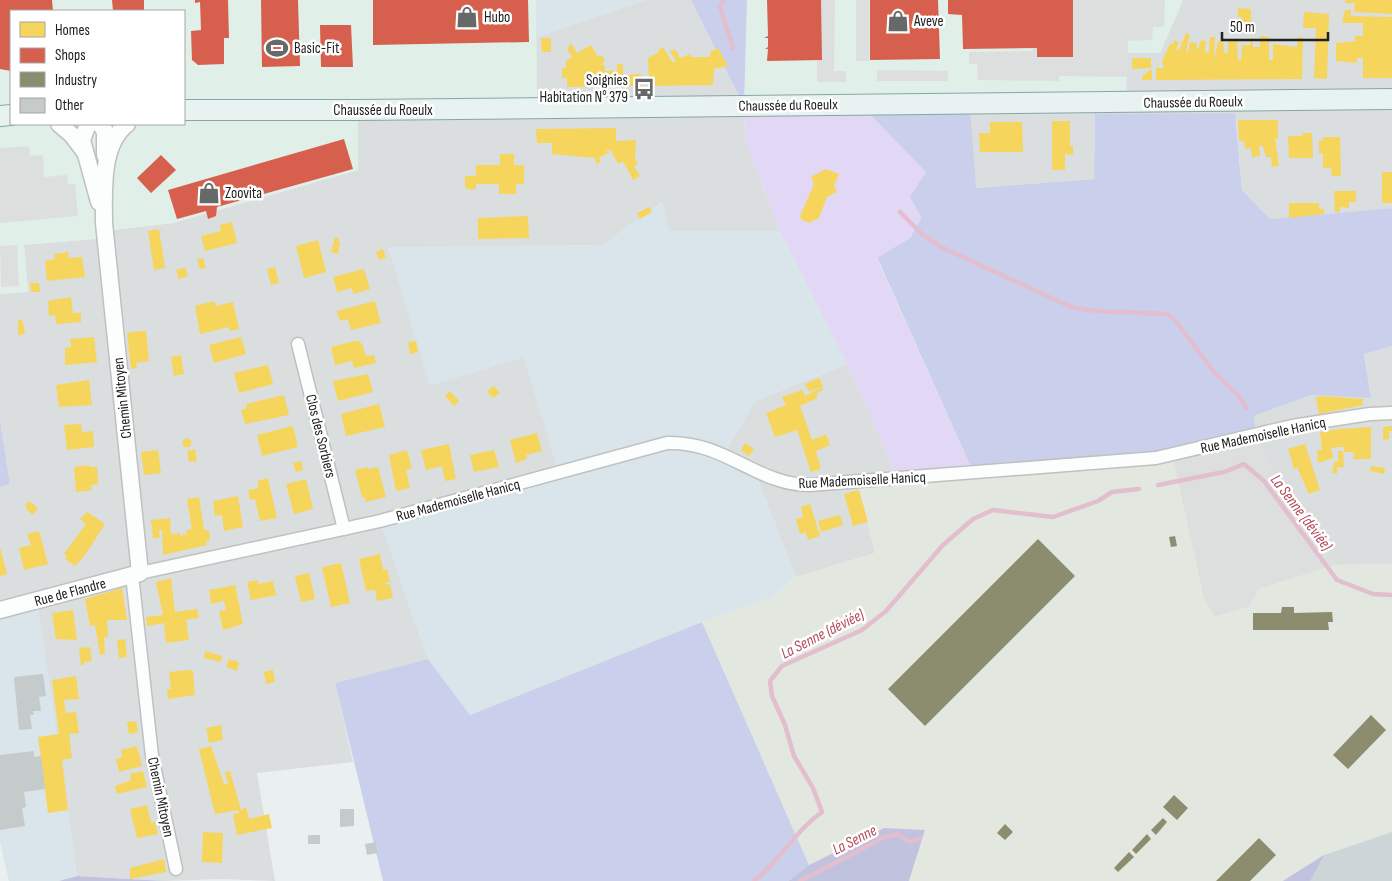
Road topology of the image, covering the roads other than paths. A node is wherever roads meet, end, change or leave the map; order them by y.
1 (1392, 99) edge
2 (185, 110) edge
3 (60, 125) edge
4 (88, 125) edge
5 (101, 125) edge
6 (126, 125) edge
7 (84, 151) junction
8 (104, 180) junction
9 (104, 223) junction
10 (298, 344) dead end
11 (1392, 413) edge
12 (344, 529) junction
13 (136, 574) junction
14 (0, 610) edge
15 (176, 868) dead end

1 - 2 main road, Chaussée du Roeulx
3 - 7 street
4 - 7 street
5 - 8 street
6 - 8 street
7 - 9 street
8 - 9 street
9 - 13 street, Chemin Mitoyen
10 - 12 street, Clos des Sorbiers
11 - 12 street, Rue Mademoiselle Hanicq
12 - 13 street, Rue Mademoiselle Hanicq
13 - 14 street, Rue de Flandre
13 - 15 street, Chemin Mitoyen

